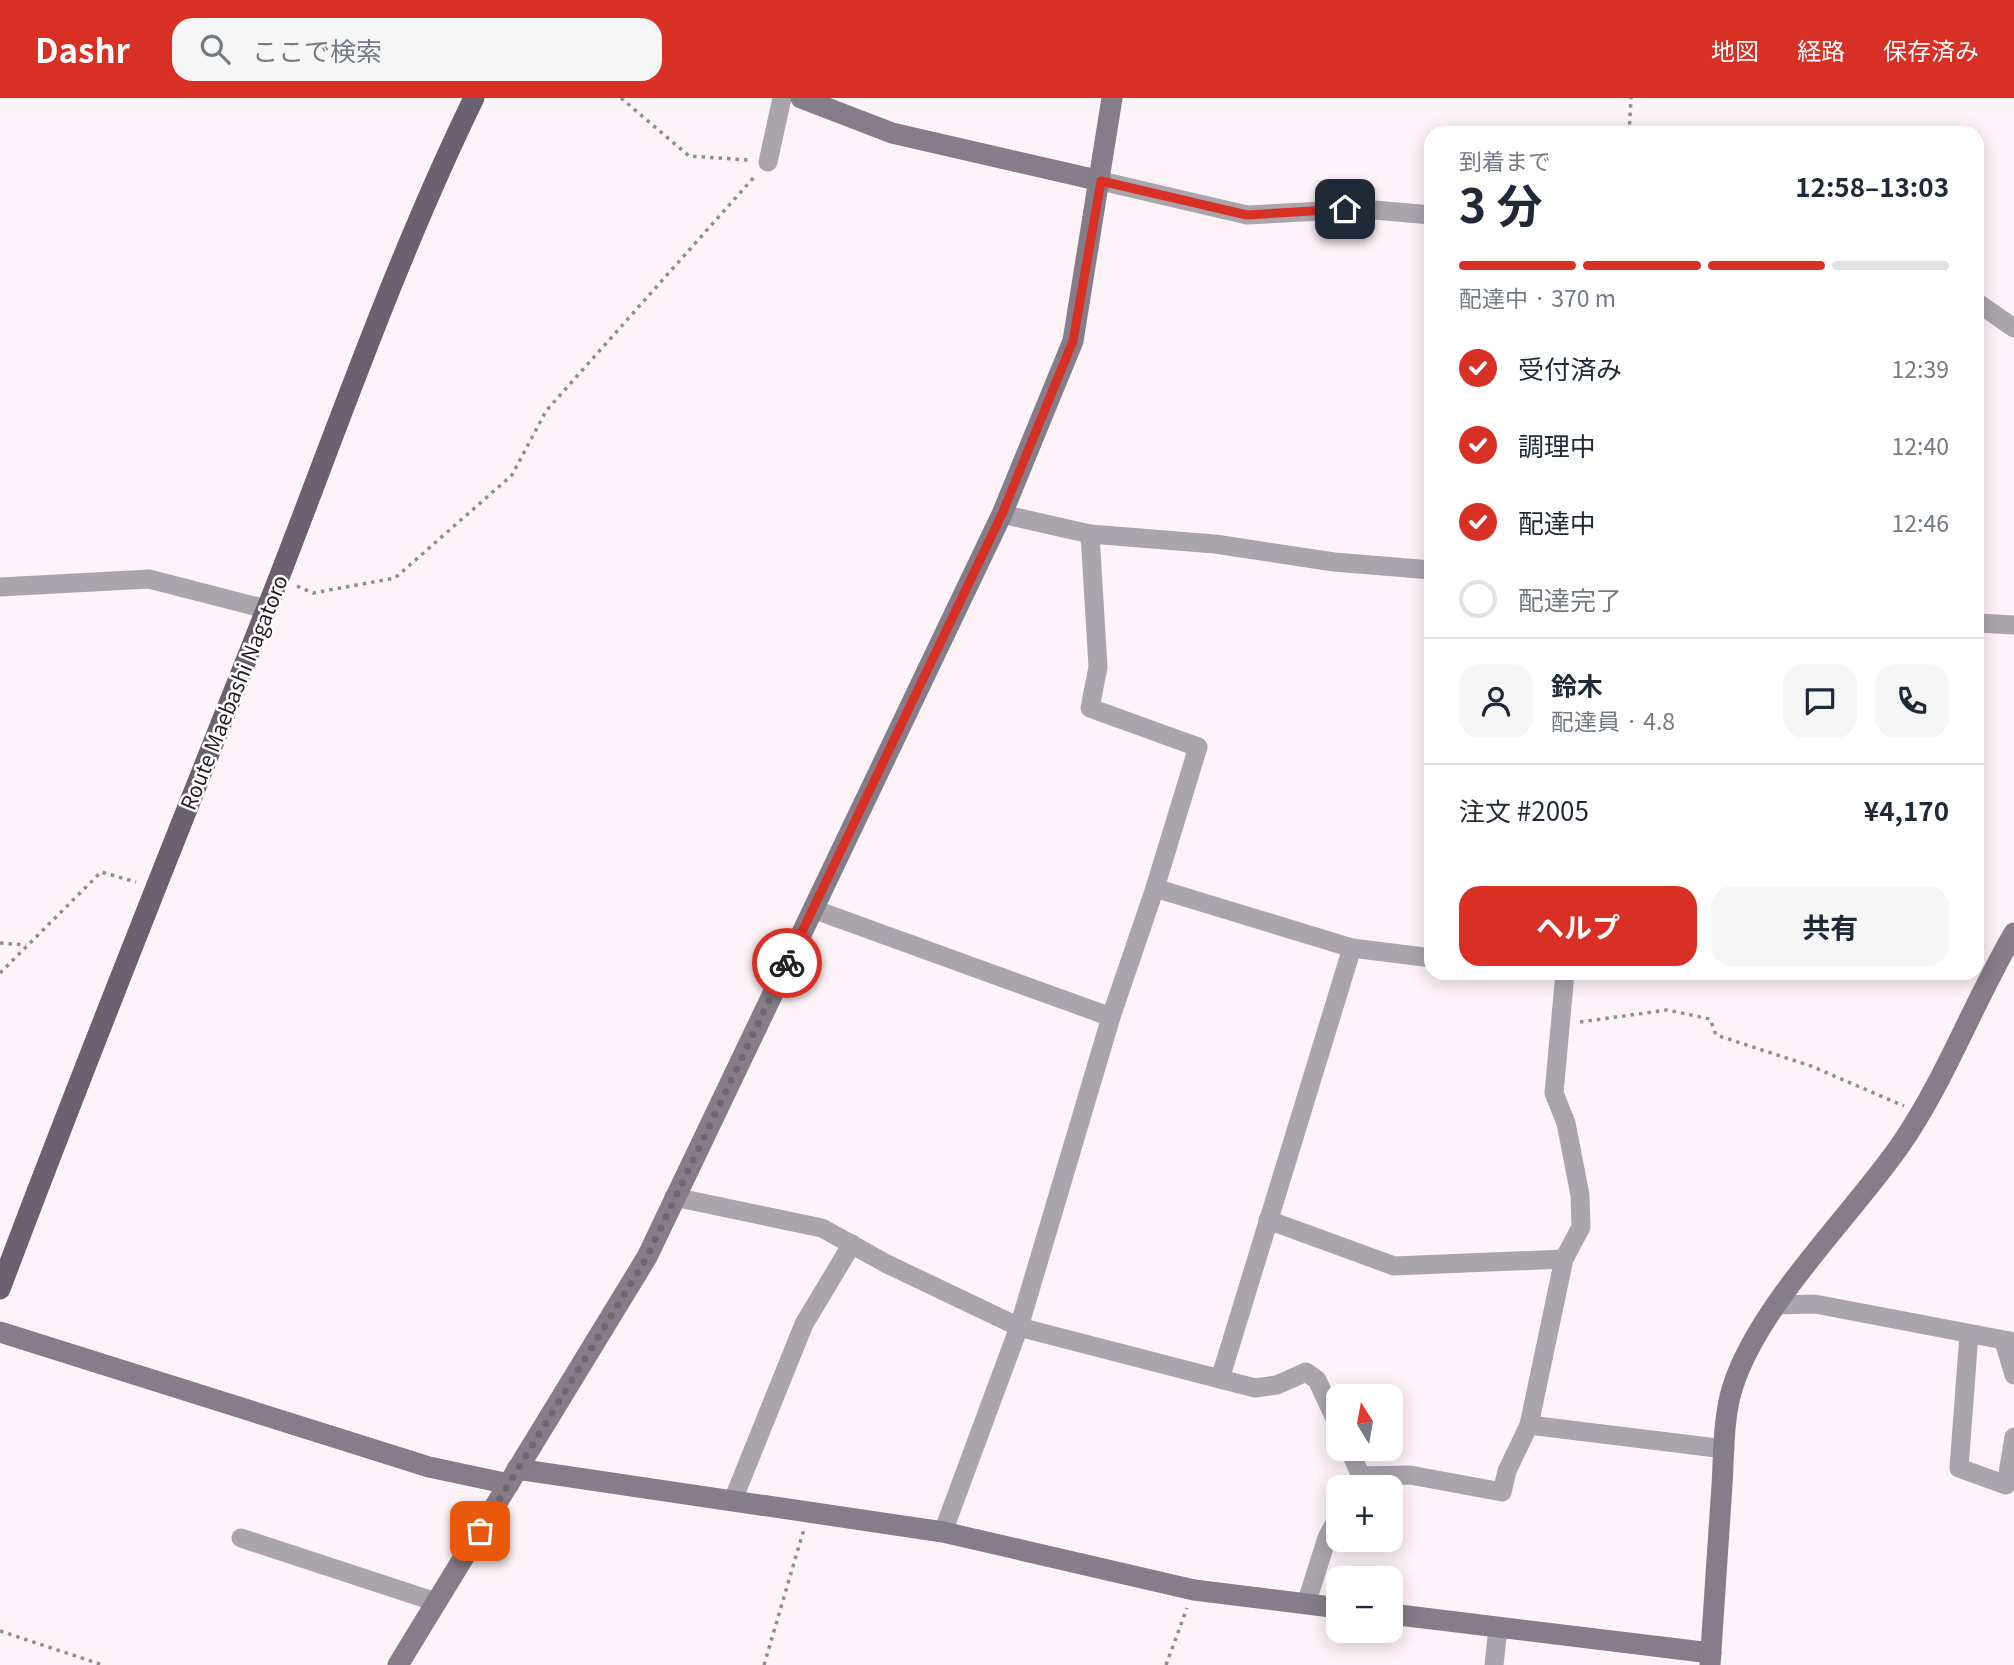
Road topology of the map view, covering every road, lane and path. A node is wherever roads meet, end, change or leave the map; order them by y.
1 (474, 98) edge
2 (621, 98) edge
3 (782, 98) edge
4 (801, 98) edge
5 (1112, 98) edge
6 (1631, 98) edge
7 (1629, 126) edge
8 (768, 162) junction
9 (1101, 181) junction
10 (1424, 214) edge
11 (1984, 307) edge
12 (2014, 328) edge
13 (1002, 514) junction
14 (1090, 534) junction
15 (1424, 569) edge
16 (278, 579) junction
17 (0, 587) edge
18 (266, 609) junction
19 (1984, 623) edge
20 (2014, 625) edge
21 (155, 888) junction
22 (1155, 888) junction
23 (813, 909) junction
24 (2014, 933) edge
25 (0, 943) edge
26 (26, 945) junction
27 (1352, 948) junction
28 (1424, 957) edge
29 (0, 973) edge
30 (1564, 980) edge
31 (1111, 1017) junction
32 (1560, 1025) junction
33 (1920, 1113) junction
34 (674, 1197) junction
35 (1268, 1220) junction
36 (852, 1244) junction
37 (1564, 1259) junction
38 (0, 1289) edge
39 (1777, 1305) junction
40 (1019, 1327) junction
41 (0, 1332) edge
42 (1969, 1334) junction
43 (2009, 1342) edge
44 (2014, 1375) edge
45 (1220, 1379) junction
46 (1326, 1399) edge
47 (1529, 1425) junction
48 (2014, 1437) edge
49 (1725, 1449) junction
50 (513, 1476) junction
51 (1403, 1476) edge
52 (733, 1500) junction
53 (809, 1512) junction
54 (943, 1532) junction
55 (241, 1538) dead end
56 (1326, 1541) edge
57 (1194, 1590) junction
58 (436, 1602) junction
59 (1306, 1604) junction
60 (1326, 1606) edge
61 (1403, 1616) edge
62 (1498, 1628) junction
63 (0, 1631) edge
64 (1711, 1659) edge
65 (103, 1665) edge
66 (398, 1665) edge
67 (764, 1665) edge
68 (1166, 1665) edge
69 (1494, 1665) edge

1 - 16 main road, Route Maebashi Nagatoro
2 - 8 path
3 - 8 street
4 - 9 street
5 - 9 street
6 - 7 path
8 - 16 path
9 - 10 street
9 - 13 street
11 - 12 street
13 - 14 street
13 - 23 street
14 - 15 street
14 - 22 street
16 - 18 main road, Route Maebashi Nagatoro
17 - 18 street
18 - 21 main road, Route Maebashi Nagatoro
19 - 20 street
21 - 26 path
21 - 38 main road, Route Maebashi Nagatoro
22 - 27 street
22 - 31 street
23 - 31 street
23 - 34 street
24 - 33 street
25 - 26 path
26 - 29 path
27 - 28 street
27 - 35 street
30 - 32 street
31 - 40 street
32 - 33 path
32 - 37 street
33 - 39 street
34 - 36 street
34 - 50 street
35 - 37 street
35 - 45 street
36 - 40 street
36 - 52 street
37 - 47 street
39 - 42 street
39 - 49 street
40 - 45 street
40 - 54 street
41 - 50 street
42 - 43 street
42 - 48 street
43 - 44 street
45 - 46 street
47 - 49 street
47 - 51 street
49 - 64 street
50 - 52 street
50 - 58 street
52 - 53 street
53 - 54 street
53 - 67 path
54 - 57 street
55 - 58 street
56 - 59 street
57 - 59 street
57 - 68 path
58 - 66 street
59 - 60 street
61 - 62 street
62 - 64 street
62 - 69 street
63 - 65 path

